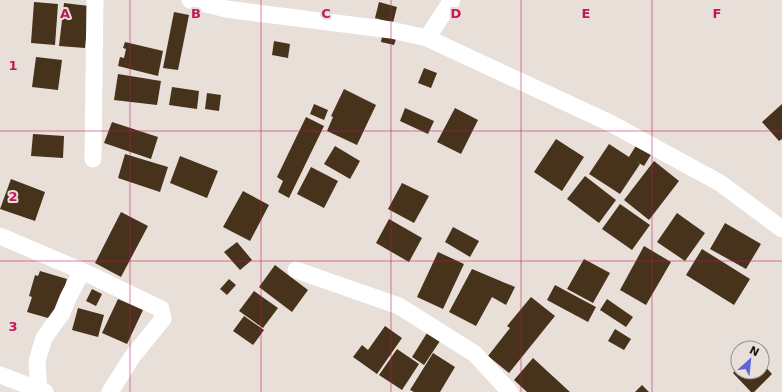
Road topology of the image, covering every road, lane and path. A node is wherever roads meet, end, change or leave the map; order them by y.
1 (95, 0) edge
2 (190, 0) edge
3 (452, 0) edge
4 (226, 4) edge
5 (427, 38) junction
6 (93, 159) dead end
7 (782, 229) edge
8 (0, 236) edge
9 (296, 270) dead end
10 (82, 271) junction
11 (0, 375) edge
12 (42, 391) edge
13 (110, 392) edge
14 (510, 392) edge

1 - 6 street
2 - 4 street
3 - 5 street
4 - 5 street
5 - 7 street
8 - 10 street
9 - 14 street
10 - 12 street
10 - 13 street
11 - 12 street

